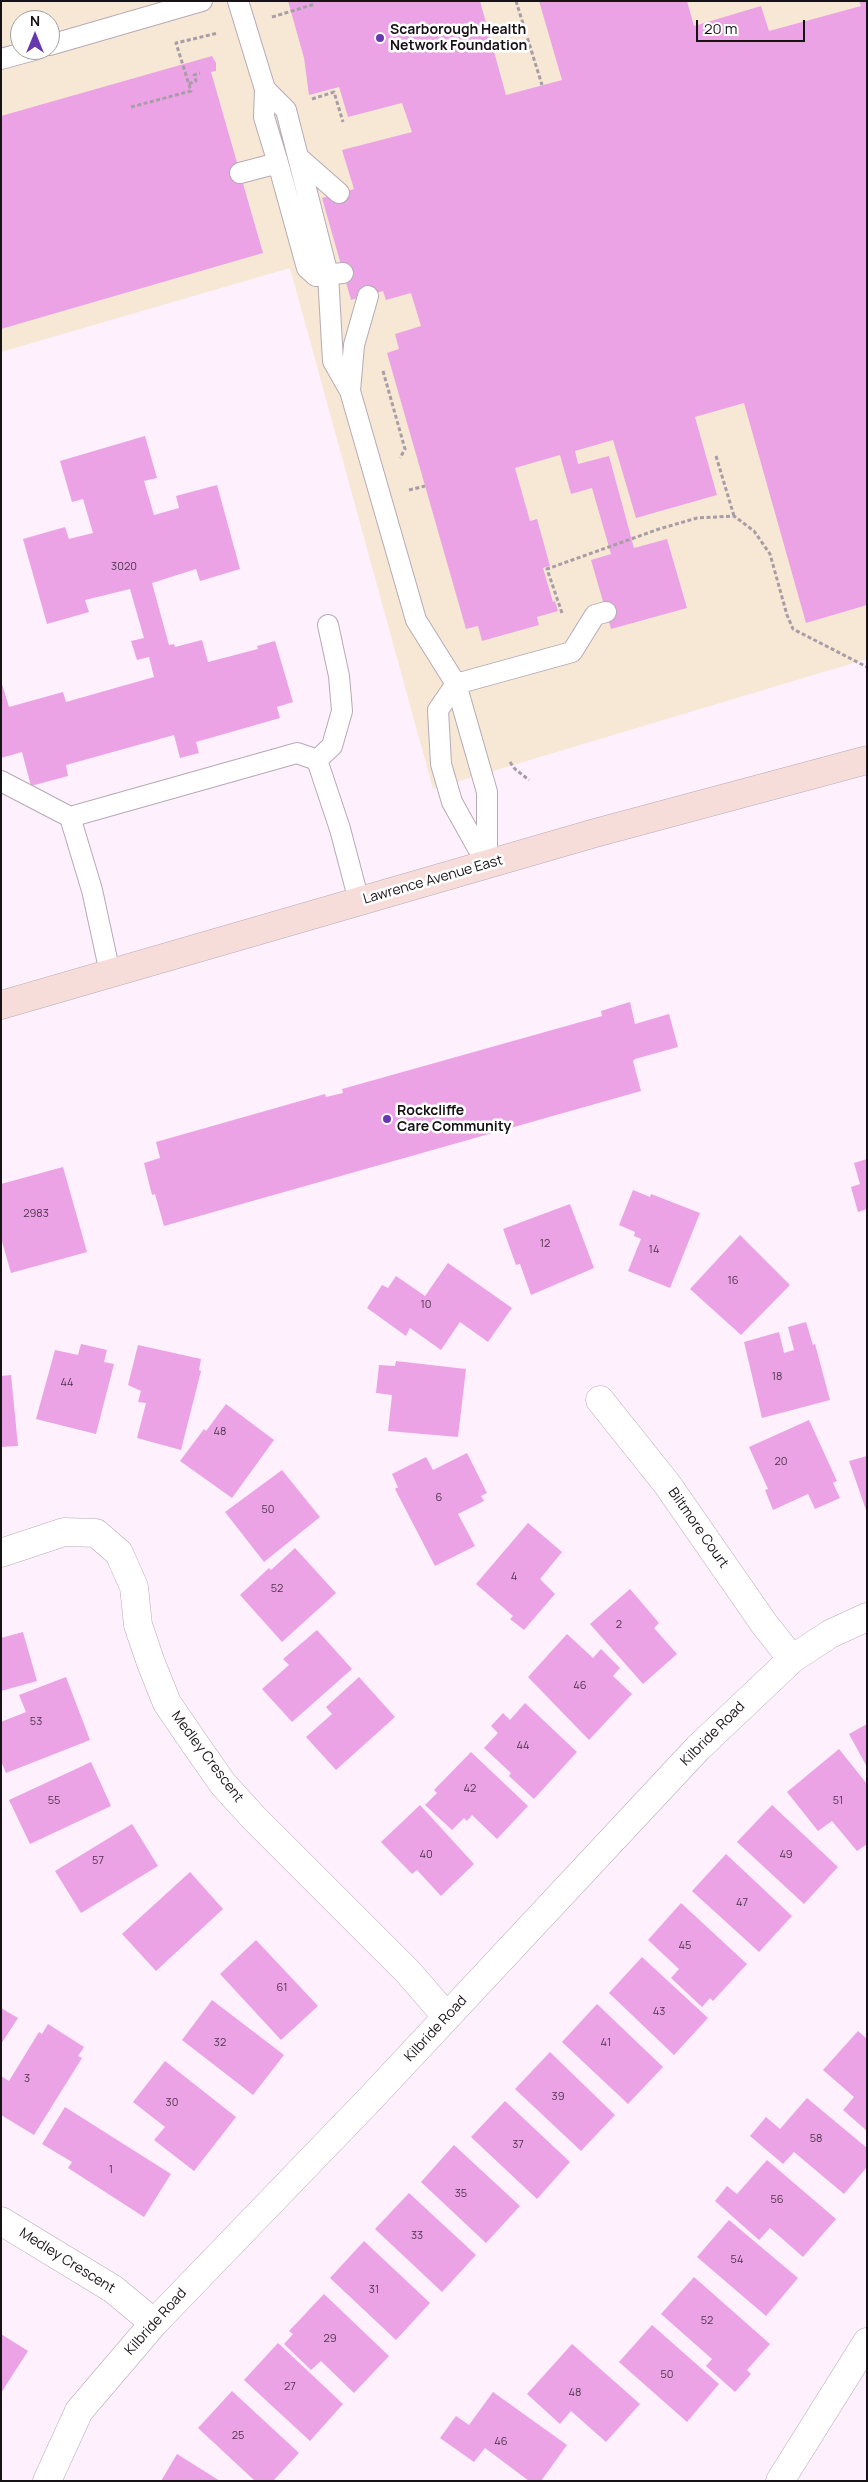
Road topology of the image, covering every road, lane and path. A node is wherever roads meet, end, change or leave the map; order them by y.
1 (202, 1) edge
2 (238, 1) edge
3 (516, 1) edge
4 (315, 4) dead end
5 (274, 26) dead end
6 (221, 32) dead end
7 (60, 42) edge
8 (200, 73) dead end
9 (189, 84) junction
10 (542, 85) dead end
11 (265, 89) junction
12 (308, 100) dead end
13 (131, 108) dead end
14 (343, 122) dead end
15 (298, 157) junction
16 (278, 163) junction
17 (240, 173) dead end
18 (339, 193) dead end
19 (336, 274) junction
20 (368, 296) dead end
21 (382, 366) dead end
22 (350, 391) junction
23 (716, 456) dead end
24 (399, 461) dead end
25 (425, 486) dead end
26 (403, 491) dead end
27 (734, 516) junction
28 (606, 612) dead end
29 (559, 622) dead end
30 (328, 625) dead end
31 (867, 668) edge
32 (456, 684) junction
33 (317, 760) junction
34 (867, 760) edge
35 (1, 781) edge
36 (70, 817) junction
37 (487, 865) junction
38 (359, 902) junction
39 (110, 973) junction
40 (1, 1005) edge
41 (600, 1400) dead end
42 (1, 1553) edge
43 (867, 1617) edge
44 (792, 1659) junction
45 (447, 2017) junction
46 (1, 2221) edge
47 (154, 2322) junction
48 (867, 2342) edge
49 (47, 2481) edge
50 (780, 2481) edge

1 - 7 lane
2 - 11 lane
3 - 10 path
4 - 5 path
6 - 9 path
8 - 9 path
9 - 13 path
11 - 15 lane
11 - 16 lane
12 - 14 path
15 - 18 lane
15 - 19 lane
16 - 17 lane
16 - 19 lane
19 - 22 lane
20 - 22 lane
21 - 24 path
22 - 32 lane
23 - 27 path
25 - 26 path
27 - 29 path
27 - 31 path
28 - 32 lane
30 - 33 lane
32 - 37 lane
32 - 37 lane
33 - 36 lane
33 - 38 lane
34 - 37 main road, Lawrence Avenue East
35 - 36 lane
36 - 39 lane
37 - 38 main road, Lawrence Avenue East
38 - 39 main road, Lawrence Avenue East
39 - 40 main road, Lawrence Avenue East
41 - 44 street, Biltmore Court
42 - 45 street, Medley Crescent
43 - 44 street, Kilbride Road
44 - 45 street, Kilbride Road
45 - 47 street, Kilbride Road
46 - 47 street, Medley Crescent
47 - 49 street, Kilbride Road
48 - 50 street

